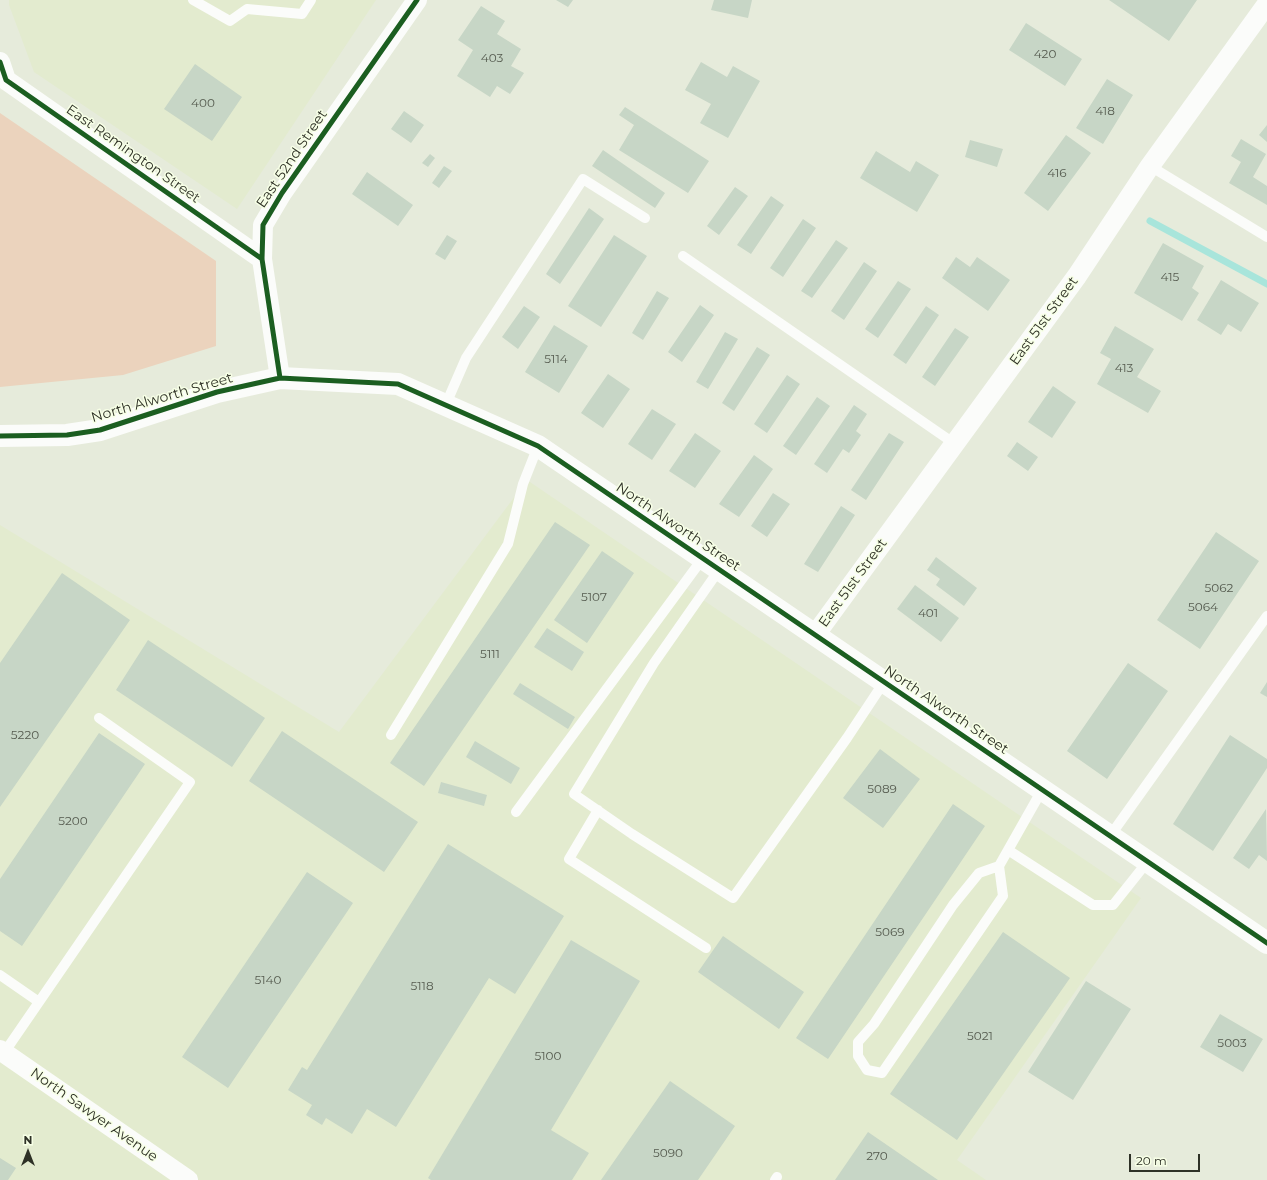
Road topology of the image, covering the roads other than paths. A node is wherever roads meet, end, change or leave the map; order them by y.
1 (193, 0) edge
2 (311, 0) edge
3 (417, 0) edge
4 (1267, 4) edge
5 (0, 62) edge
6 (1150, 166) junction
7 (645, 218) dead end
8 (1267, 237) edge
9 (683, 256) dead end
10 (262, 259) junction
11 (280, 378) junction
12 (446, 404) junction
13 (0, 436) edge
14 (955, 444) junction
15 (538, 446) junction
16 (711, 564) junction
17 (1267, 616) edge
18 (815, 635) junction
19 (884, 682) junction
20 (99, 718) dead end
21 (391, 735) dead end
22 (1042, 790) junction
23 (598, 810) junction
24 (516, 812) dead end
25 (1110, 836) junction
26 (1008, 850) junction
27 (1148, 861) junction
28 (999, 866) junction
29 (1267, 943) edge
30 (706, 948) dead end
31 (0, 975) edge
32 (39, 1002) junction
33 (2, 1051) edge
34 (188, 1180) edge

1 - 2 lane
3 - 10 street, East 52nd Street
4 - 6 street, East 51st Street
5 - 10 street, East Remington Street
6 - 8 lane
6 - 14 street, East 51st Street
7 - 12 lane
9 - 14 lane
10 - 11 street, East 52nd Street
11 - 12 street, North Alworth Street
11 - 13 street, North Alworth Street
12 - 15 street, North Alworth Street
14 - 18 street, East 51st Street
15 - 16 street, North Alworth Street
15 - 21 lane
16 - 18 street, North Alworth Street
16 - 23 lane
16 - 24 lane
17 - 25 lane
18 - 19 street, North Alworth Street
19 - 22 street, North Alworth Street
19 - 23 lane
20 - 32 lane
22 - 25 street, North Alworth Street
22 - 26 lane
23 - 30 lane
25 - 27 street, North Alworth Street
26 - 27 lane
26 - 28 lane
27 - 29 street, North Alworth Street
28 - 28 lane
31 - 32 lane
32 - 33 lane
33 - 34 street, North Sawyer Avenue

